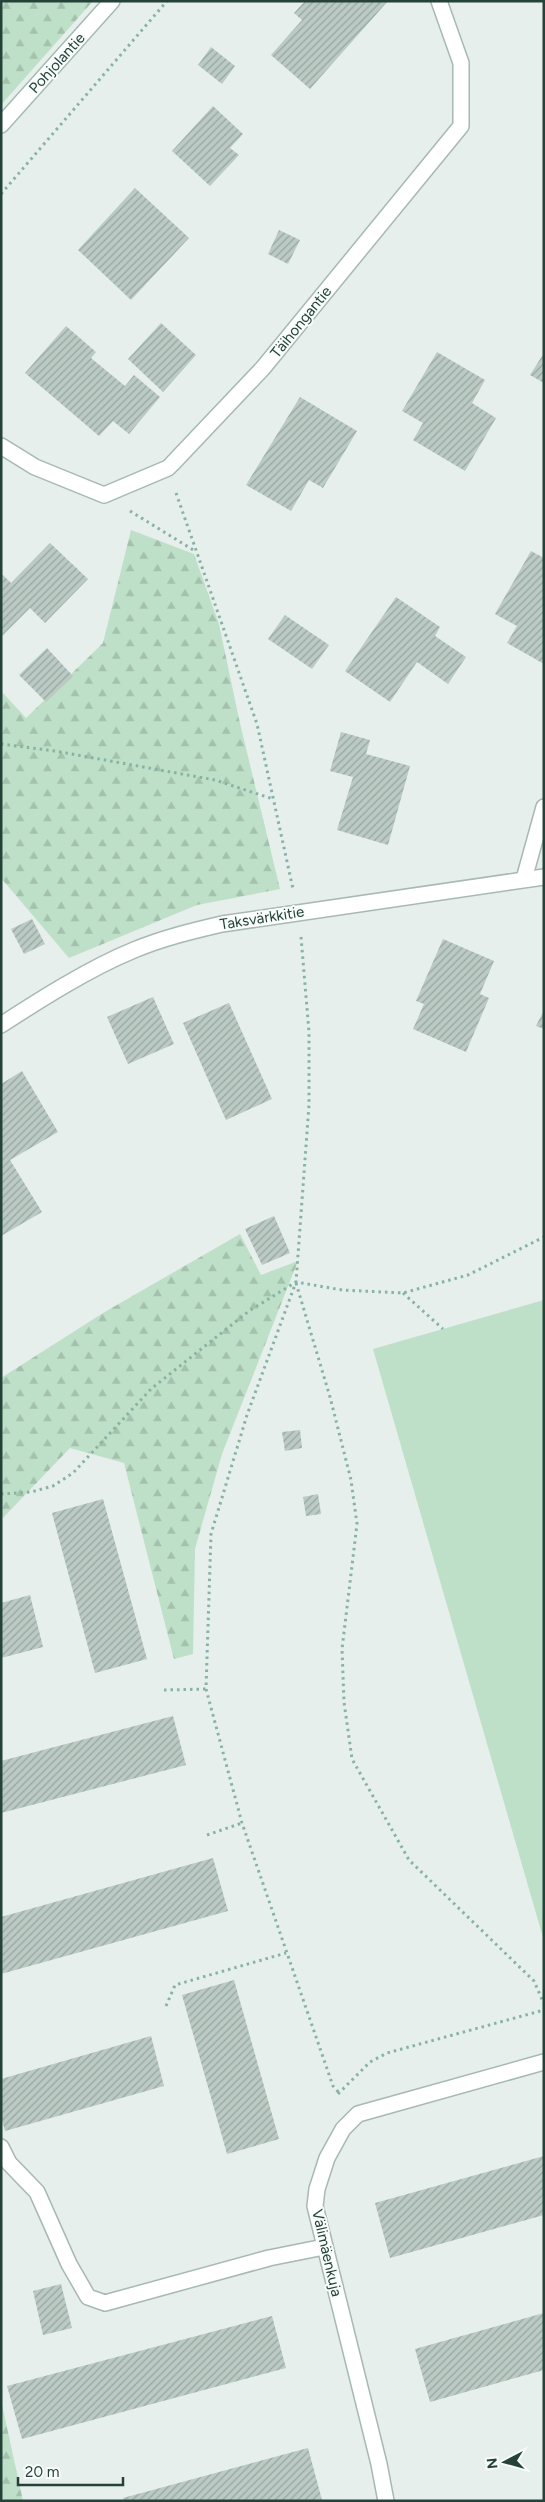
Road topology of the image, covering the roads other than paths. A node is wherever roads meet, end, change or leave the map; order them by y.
1 (112, 1) edge
2 (439, 1) edge
3 (1, 125) edge
4 (1, 446) edge
5 (544, 807) edge
6 (544, 877) edge
7 (524, 880) junction
8 (1, 1025) edge
9 (544, 2062) edge
10 (1, 2147) edge
11 (324, 2246) junction
12 (386, 2501) edge

1 - 3 street, Pohjolantie
2 - 4 street, Täihongantie
5 - 7 street
6 - 7 street, Taksvärkkitie
7 - 8 street, Taksvärkkitie
9 - 11 street, Välimäenkuja
10 - 11 street
11 - 12 street, Välimäenkuja

